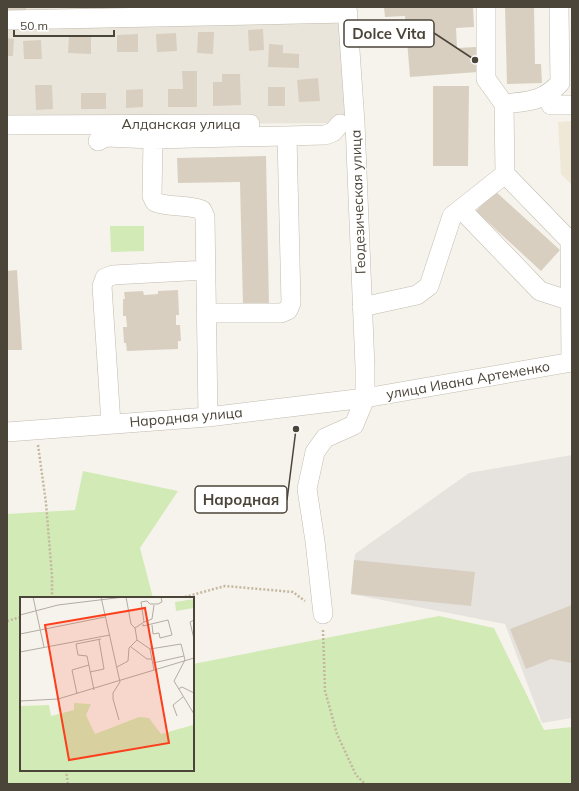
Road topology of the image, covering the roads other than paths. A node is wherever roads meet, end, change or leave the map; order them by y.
1 (486, 7) edge
2 (559, 7) edge
3 (348, 10) edge
4 (7, 20) edge
5 (561, 85) edge
6 (504, 104) junction
7 (572, 105) edge
8 (347, 123) junction
9 (7, 125) edge
10 (287, 136) junction
11 (153, 139) junction
12 (98, 141) dead end
13 (505, 174) junction
14 (461, 209) junction
15 (571, 241) edge
16 (206, 270) junction
17 (571, 301) junction
18 (362, 307) junction
19 (206, 313) junction
20 (571, 320) edge
21 (572, 362) edge
22 (365, 398) junction
23 (208, 417) junction
24 (111, 424) junction
25 (7, 432) edge
26 (322, 614) road end

1 - 6 street
2 - 5 street
3 - 4 street
3 - 8 street, Геодезическая улица
5 - 6 street
5 - 7 street
6 - 13 street
8 - 9 street, Алданская улица
8 - 10 street
8 - 18 street, Геодезическая улица
10 - 11 street
10 - 19 street
11 - 12 street
11 - 16 street
13 - 14 street
13 - 15 street
14 - 17 street
14 - 18 street
15 - 17 street
16 - 19 street
16 - 24 street
17 - 20 street
18 - 22 street, Геодезическая улица
19 - 23 street
20 - 21 street
21 - 22 street, улица Ивана Артеменко
22 - 23 street, Народная улица
22 - 26 street
23 - 24 street, Народная улица
24 - 25 street, Народная улица

